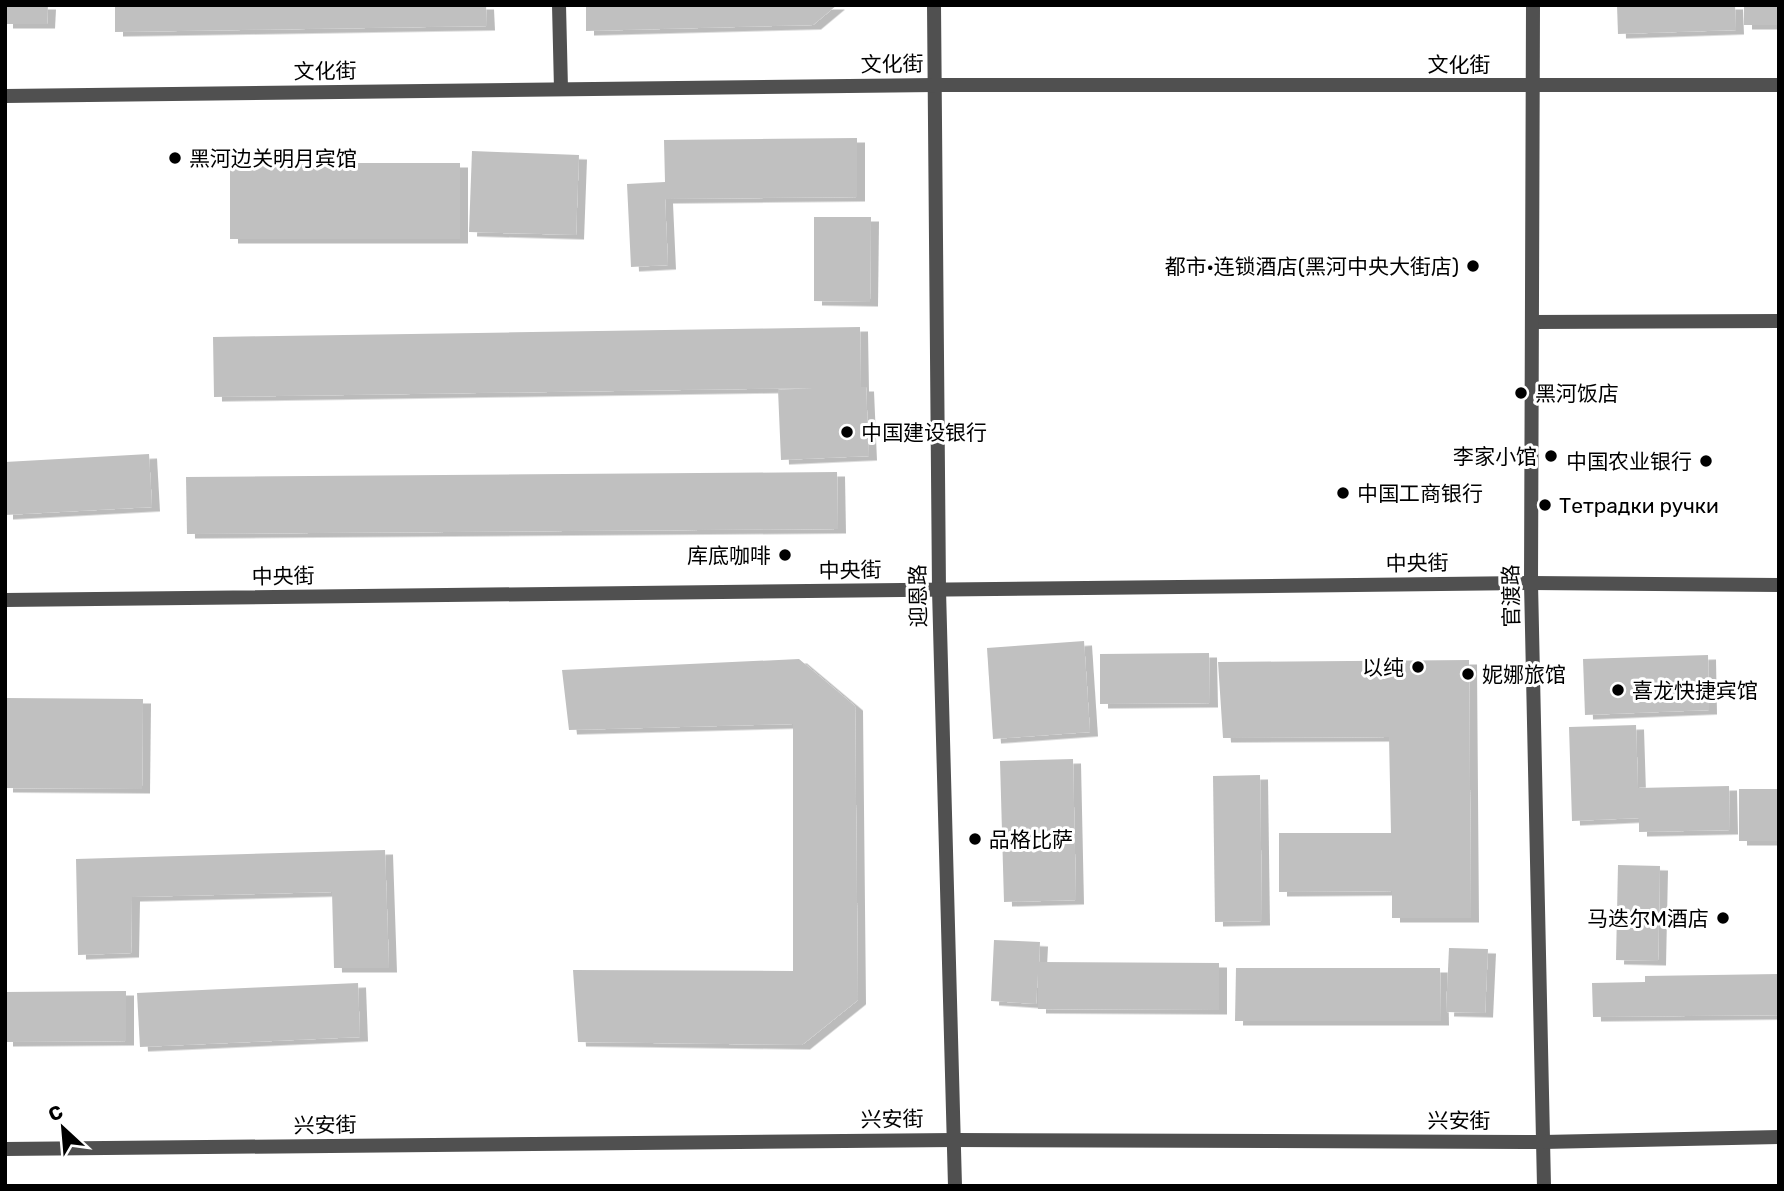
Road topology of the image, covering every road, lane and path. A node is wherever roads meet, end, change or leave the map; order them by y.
1 (559, 5) edge
2 (933, 5) edge
3 (1533, 5) edge
4 (935, 85) junction
5 (1532, 85) junction
6 (1779, 85) edge
7 (561, 89) junction
8 (5, 96) edge
9 (1779, 321) edge
10 (1532, 322) junction
11 (1531, 583) junction
12 (1779, 585) edge
13 (939, 590) junction
14 (5, 600) edge
15 (1779, 1138) edge
16 (954, 1140) junction
17 (1543, 1142) junction
18 (5, 1149) edge
19 (955, 1186) edge
20 (1544, 1186) edge

1 - 7 street
2 - 4 street, 迎恩路
3 - 5 street, 官渡路
4 - 5 street, 文化街
4 - 7 street, 文化街
4 - 13 street, 迎恩路
5 - 6 street, 文化街
5 - 10 street, 官渡路
7 - 8 street, 文化街
9 - 10 street
10 - 11 street, 官渡路
11 - 12 street, 中央街
11 - 13 street, 中央街
11 - 17 street, 官渡路
13 - 14 street, 中央街
13 - 16 street, 迎恩路
15 - 17 street, 兴安街
16 - 17 street, 兴安街
16 - 18 street, 兴安街
16 - 19 street, 迎恩路
17 - 20 street, 官渡路

